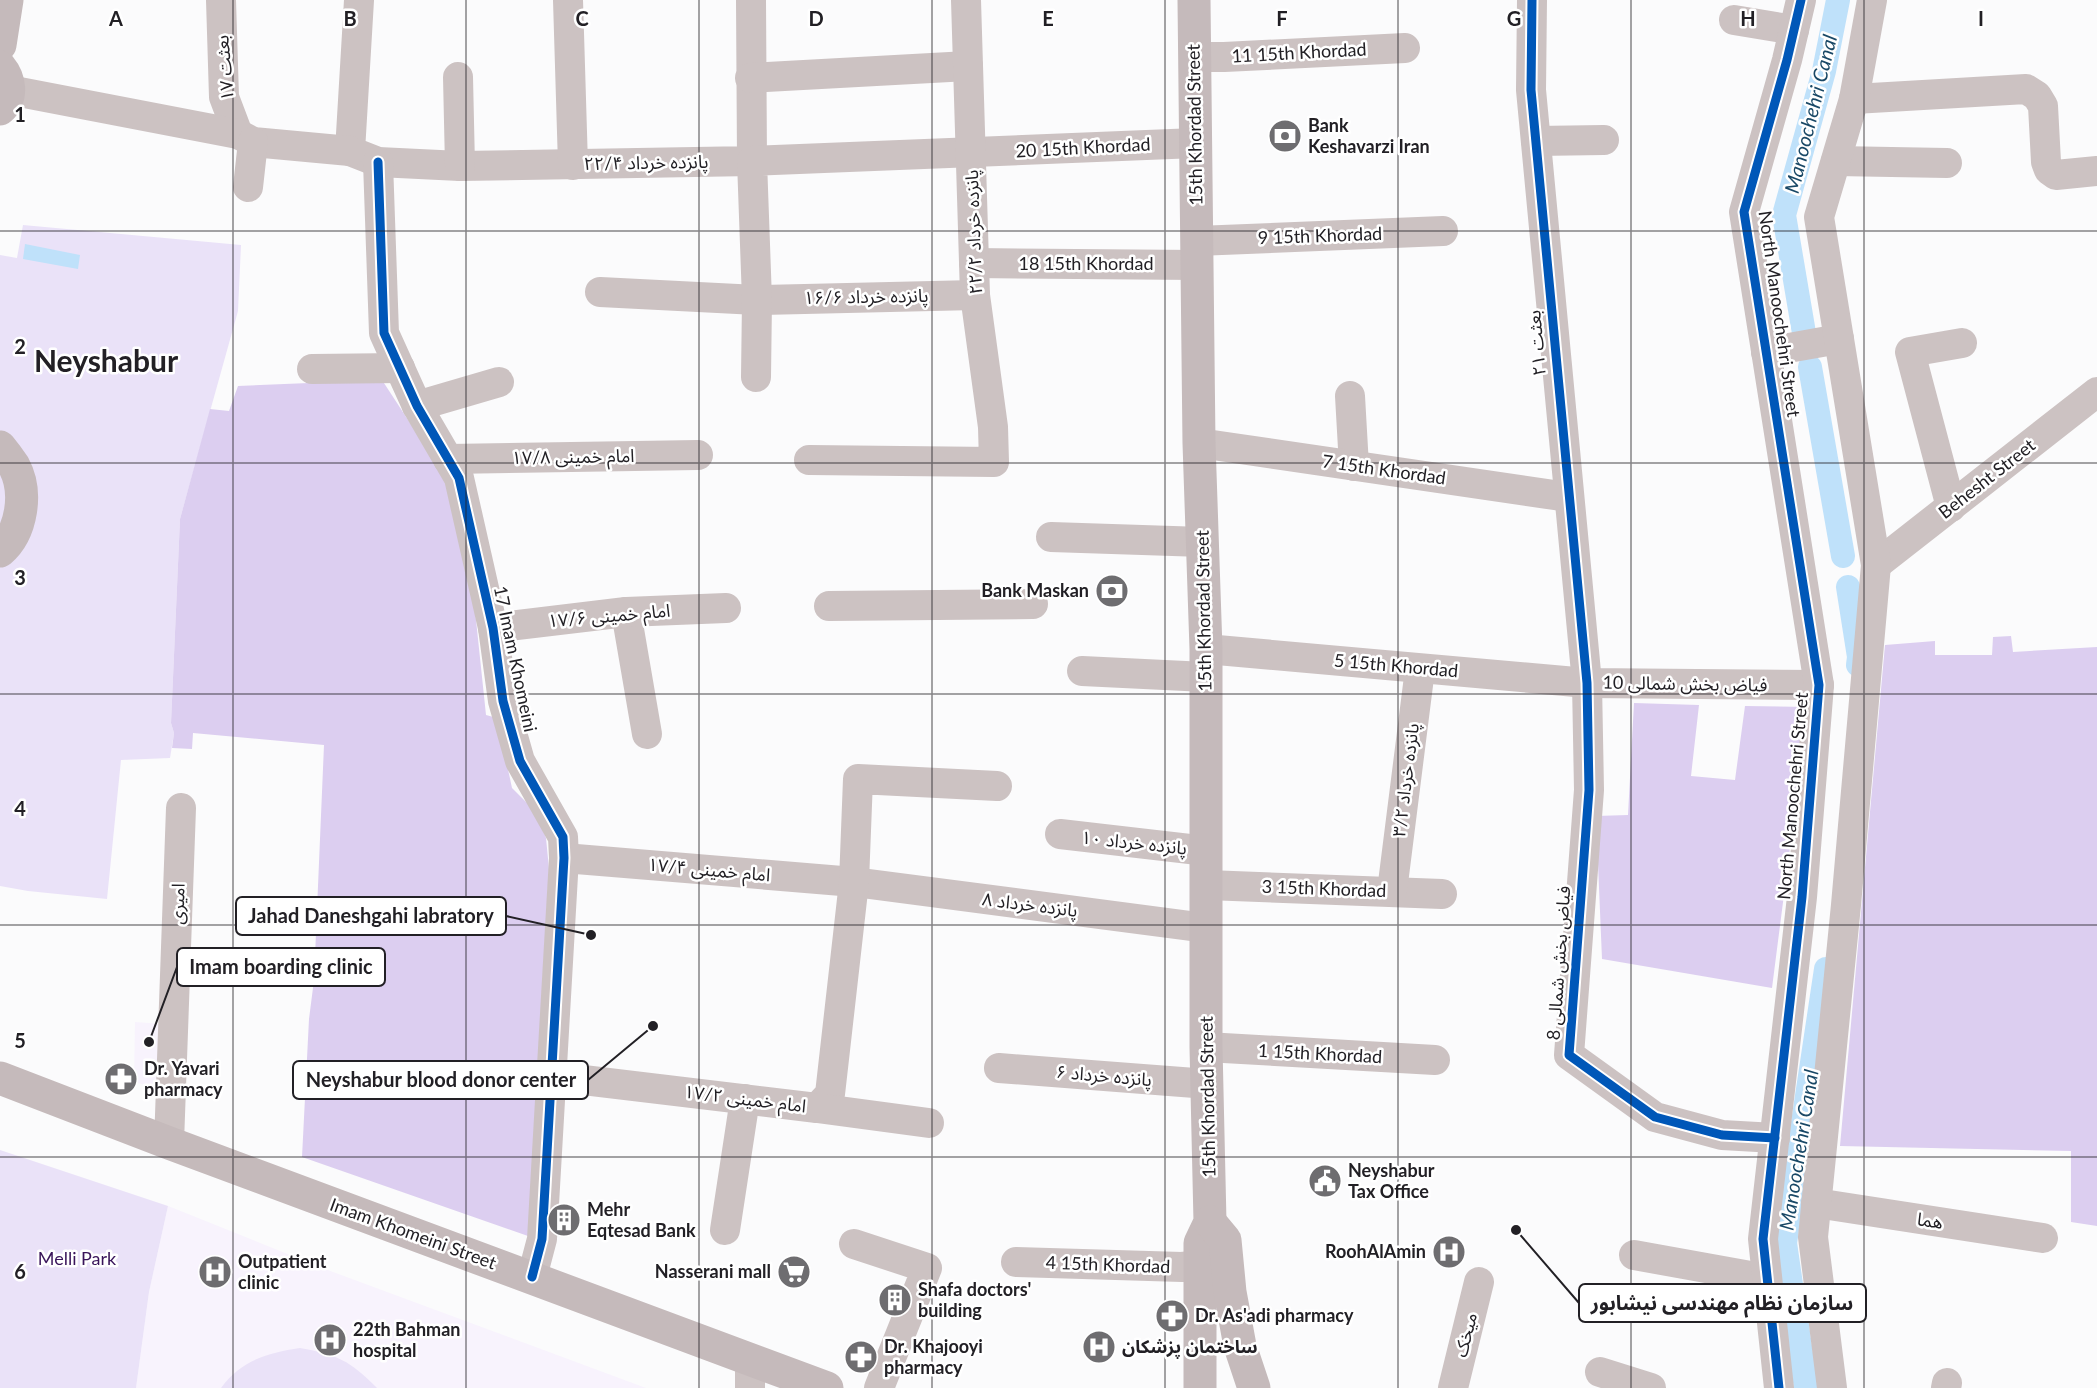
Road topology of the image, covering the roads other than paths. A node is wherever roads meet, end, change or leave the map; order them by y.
1 (7, 0) edge
2 (221, 0) edge
3 (359, 0) edge
4 (568, 0) edge
5 (751, 0) edge
6 (966, 0) edge
7 (1194, 0) edge
8 (1532, 0) edge
9 (1801, 0) edge
10 (1872, 0) edge
11 (1734, 20) dead end
12 (1794, 30) junction
13 (0, 45) edge
14 (1405, 48) dead end
15 (1194, 57) junction
16 (968, 66) junction
17 (458, 77) dead end
18 (750, 78) junction
19 (3, 89) edge
20 (1854, 99) junction
21 (246, 138) junction
22 (1604, 140) dead end
23 (1536, 141) junction
24 (1196, 143) junction
25 (350, 151) junction
26 (971, 153) junction
27 (1836, 161) junction
28 (378, 162) junction
29 (752, 162) junction
30 (1947, 163) dead end
31 (573, 165) junction
32 (460, 166) junction
33 (2097, 171) edge
34 (248, 187) dead end
35 (1443, 231) dead end
36 (1197, 253) junction
37 (974, 263) junction
38 (600, 292) dead end
39 (975, 295) junction
40 (757, 300) junction
41 (1839, 339) junction
42 (1962, 343) dead end
43 (1766, 352) junction
44 (400, 368) junction
45 (312, 369) dead end
46 (756, 377) dead end
47 (499, 382) dead end
48 (2097, 392) edge
49 (1350, 396) dead end
50 (417, 405) junction
51 (1200, 443) junction
52 (0, 447) edge
53 (698, 454) dead end
54 (448, 459) junction
55 (809, 460) dead end
56 (1354, 466) junction
57 (1568, 497) junction
58 (1951, 507) junction
59 (1051, 537) dead end
60 (1203, 542) junction
61 (0, 551) edge
62 (1876, 565) junction
63 (1033, 604) dead end
64 (829, 606) dead end
65 (726, 608) dead end
66 (626, 612) junction
67 (493, 628) junction
68 (1206, 663) junction
69 (1420, 669) junction
70 (1082, 671) dead end
71 (1587, 683) junction
72 (1819, 685) junction
73 (647, 734) dead end
74 (997, 786) dead end
75 (181, 808) dead end
76 (1060, 834) dead end
77 (1207, 851) junction
78 (564, 858) junction
79 (854, 882) junction
80 (1207, 885) junction
81 (1392, 891) junction
82 (1442, 894) dead end
83 (1802, 897) junction
84 (1846, 905) junction
85 (1206, 928) junction
86 (1206, 1047) junction
87 (1435, 1060) dead end
88 (999, 1068) dead end
89 (550, 1076) junction
90 (0, 1078) edge
91 (1208, 1084) junction
92 (745, 1099) junction
93 (817, 1108) junction
94 (929, 1123) dead end
95 (1775, 1138) junction
96 (169, 1143) junction
97 (1816, 1203) junction
98 (1210, 1222) junction
99 (725, 1230) dead end
100 (2043, 1238) dead end
101 (854, 1244) dead end
102 (1634, 1255) dead end
103 (1016, 1262) dead end
104 (1200, 1265) junction
105 (532, 1277) junction
106 (1767, 1279) junction
107 (1479, 1282) dead end
108 (1600, 1372) dead end
109 (750, 1373) edge
110 (827, 1388) edge
111 (879, 1388) edge
112 (1200, 1388) edge
113 (1254, 1388) edge
114 (1453, 1388) edge
115 (1652, 1388) edge
116 (1779, 1388) edge
117 (1832, 1388) edge

1 - 13 main road
2 - 21 street, بعثت ۱۷
3 - 25 street
4 - 31 street
5 - 18 street
6 - 16 street, پانزده خرداد ۲۲/۲
7 - 15 main road, 15th Khordad Street
8 - 23 street, بعثت ۲۱
9 - 12 street, North Manoochehri Street
10 - 20 street
11 - 12 street
12 - 43 street, North Manoochehri Street
14 - 15 street, 11 15th Khordad
15 - 24 main road, 15th Khordad Street
16 - 18 street
16 - 26 street, پانزده خرداد ۲۲/۲
17 - 32 street
18 - 29 street
19 - 21 street, پانزده خرداد ۲۲/۴
20 - 27 street
20 - 33 street
21 - 25 street, پانزده خرداد ۲۲/۴
21 - 34 street
22 - 23 street
23 - 57 street, بعثت ۲۱
24 - 26 street, 20 15th Khordad
24 - 36 main road, 15th Khordad Street
25 - 28 street, پانزده خرداد ۲۲/۴
26 - 29 street, 20 15th Khordad
26 - 37 street, پانزده خرداد ۲۲/۲
27 - 30 street
27 - 41 street
28 - 32 street, پانزده خرداد ۲۲/۴
28 - 44 street, 17 Imam Khomeini
29 - 31 street, پانزده خرداد ۲۲/۴
29 - 40 street
31 - 32 street, پانزده خرداد ۲۲/۴
35 - 36 street, 9 15th Khordad
36 - 37 street, 18 15th Khordad
36 - 51 main road, 15th Khordad Street
37 - 39 street, پانزده خرداد ۲۲/۲
38 - 40 street, پانزده خرداد ۱۶/۶
39 - 40 street, پانزده خرداد ۱۶/۶
39 - 55 street, پانزده خرداد ۲۲/۲
40 - 46 street
41 - 43 street
41 - 62 street
42 - 58 street
43 - 72 street, North Manoochehri Street
44 - 45 street
44 - 50 street, 17 Imam Khomeini
47 - 50 street
48 - 58 street, Behesht Street
49 - 56 street
50 - 54 street, 17 Imam Khomeini
51 - 56 street, 7 15th Khordad
51 - 60 main road, 15th Khordad Street
52 - 61 main road
53 - 54 street, امام خمینی ۱۷/۸
54 - 67 street, 17 Imam Khomeini
56 - 57 street, 7 15th Khordad
57 - 71 street, بعثت ۲۱
58 - 62 street, Behesht Street
59 - 60 street
60 - 68 main road, 15th Khordad Street
62 - 84 street
63 - 64 street
65 - 66 street, امام خمینی ۱۷/۶
66 - 67 street, امام خمینی ۱۷/۶
66 - 73 street
67 - 78 street, 17 Imam Khomeini
68 - 69 street, 5 15th Khordad
68 - 70 street, 5 15th Khordad
68 - 77 main road, 15th Khordad Street
69 - 71 street, 5 15th Khordad
69 - 81 street, پانزده خرداد ۳/۲
71 - 72 street, فیاض بخش شمالی 10
71 - 95 street, فیاض بخش شمالی 8
72 - 83 street, North Manoochehri Street
74 - 79 street, امام خمینی ۱۷/۲
75 - 96 street, امیری
76 - 77 street, پانزده خرداد ۱۰
77 - 80 main road, 15th Khordad Street
78 - 79 street, امام خمینی ۱۷/۴
78 - 89 street, 17 Imam Khomeini
79 - 85 street, پانزده خرداد ۸
79 - 93 street, امام خمینی ۱۷/۲
80 - 81 street, 3 15th Khordad
80 - 85 main road, 15th Khordad Street
81 - 82 street, 3 15th Khordad
83 - 84 street
83 - 95 street, North Manoochehri Street
84 - 97 street
85 - 86 main road, 15th Khordad Street
86 - 87 street, 1 15th Khordad
86 - 91 main road, 15th Khordad Street
88 - 91 street, پانزده خرداد ۶
89 - 92 street, امام خمینی ۱۷/۲
89 - 105 street, 17 Imam Khomeini
90 - 96 main road, Imam Khomeini Street
91 - 98 main road, 15th Khordad Street
92 - 93 street, امام خمینی ۱۷/۲
92 - 99 street
93 - 94 street
95 - 106 street, North Manoochehri Street
96 - 105 main road, Imam Khomeini Street
97 - 100 street, هما
97 - 117 street
98 - 104 main road, 15th Khordad Street
98 - 113 main road, 15th Khordad Street
101 - 111 street
102 - 106 street
103 - 104 street, 4 15th Khordad
104 - 112 main road, 15th Khordad Street
105 - 109 main road, Imam Khomeini Street
106 - 116 street, North Manoochehri Street
107 - 114 street, میخک
108 - 115 street
109 - 110 main road, Imam Khomeini Street

